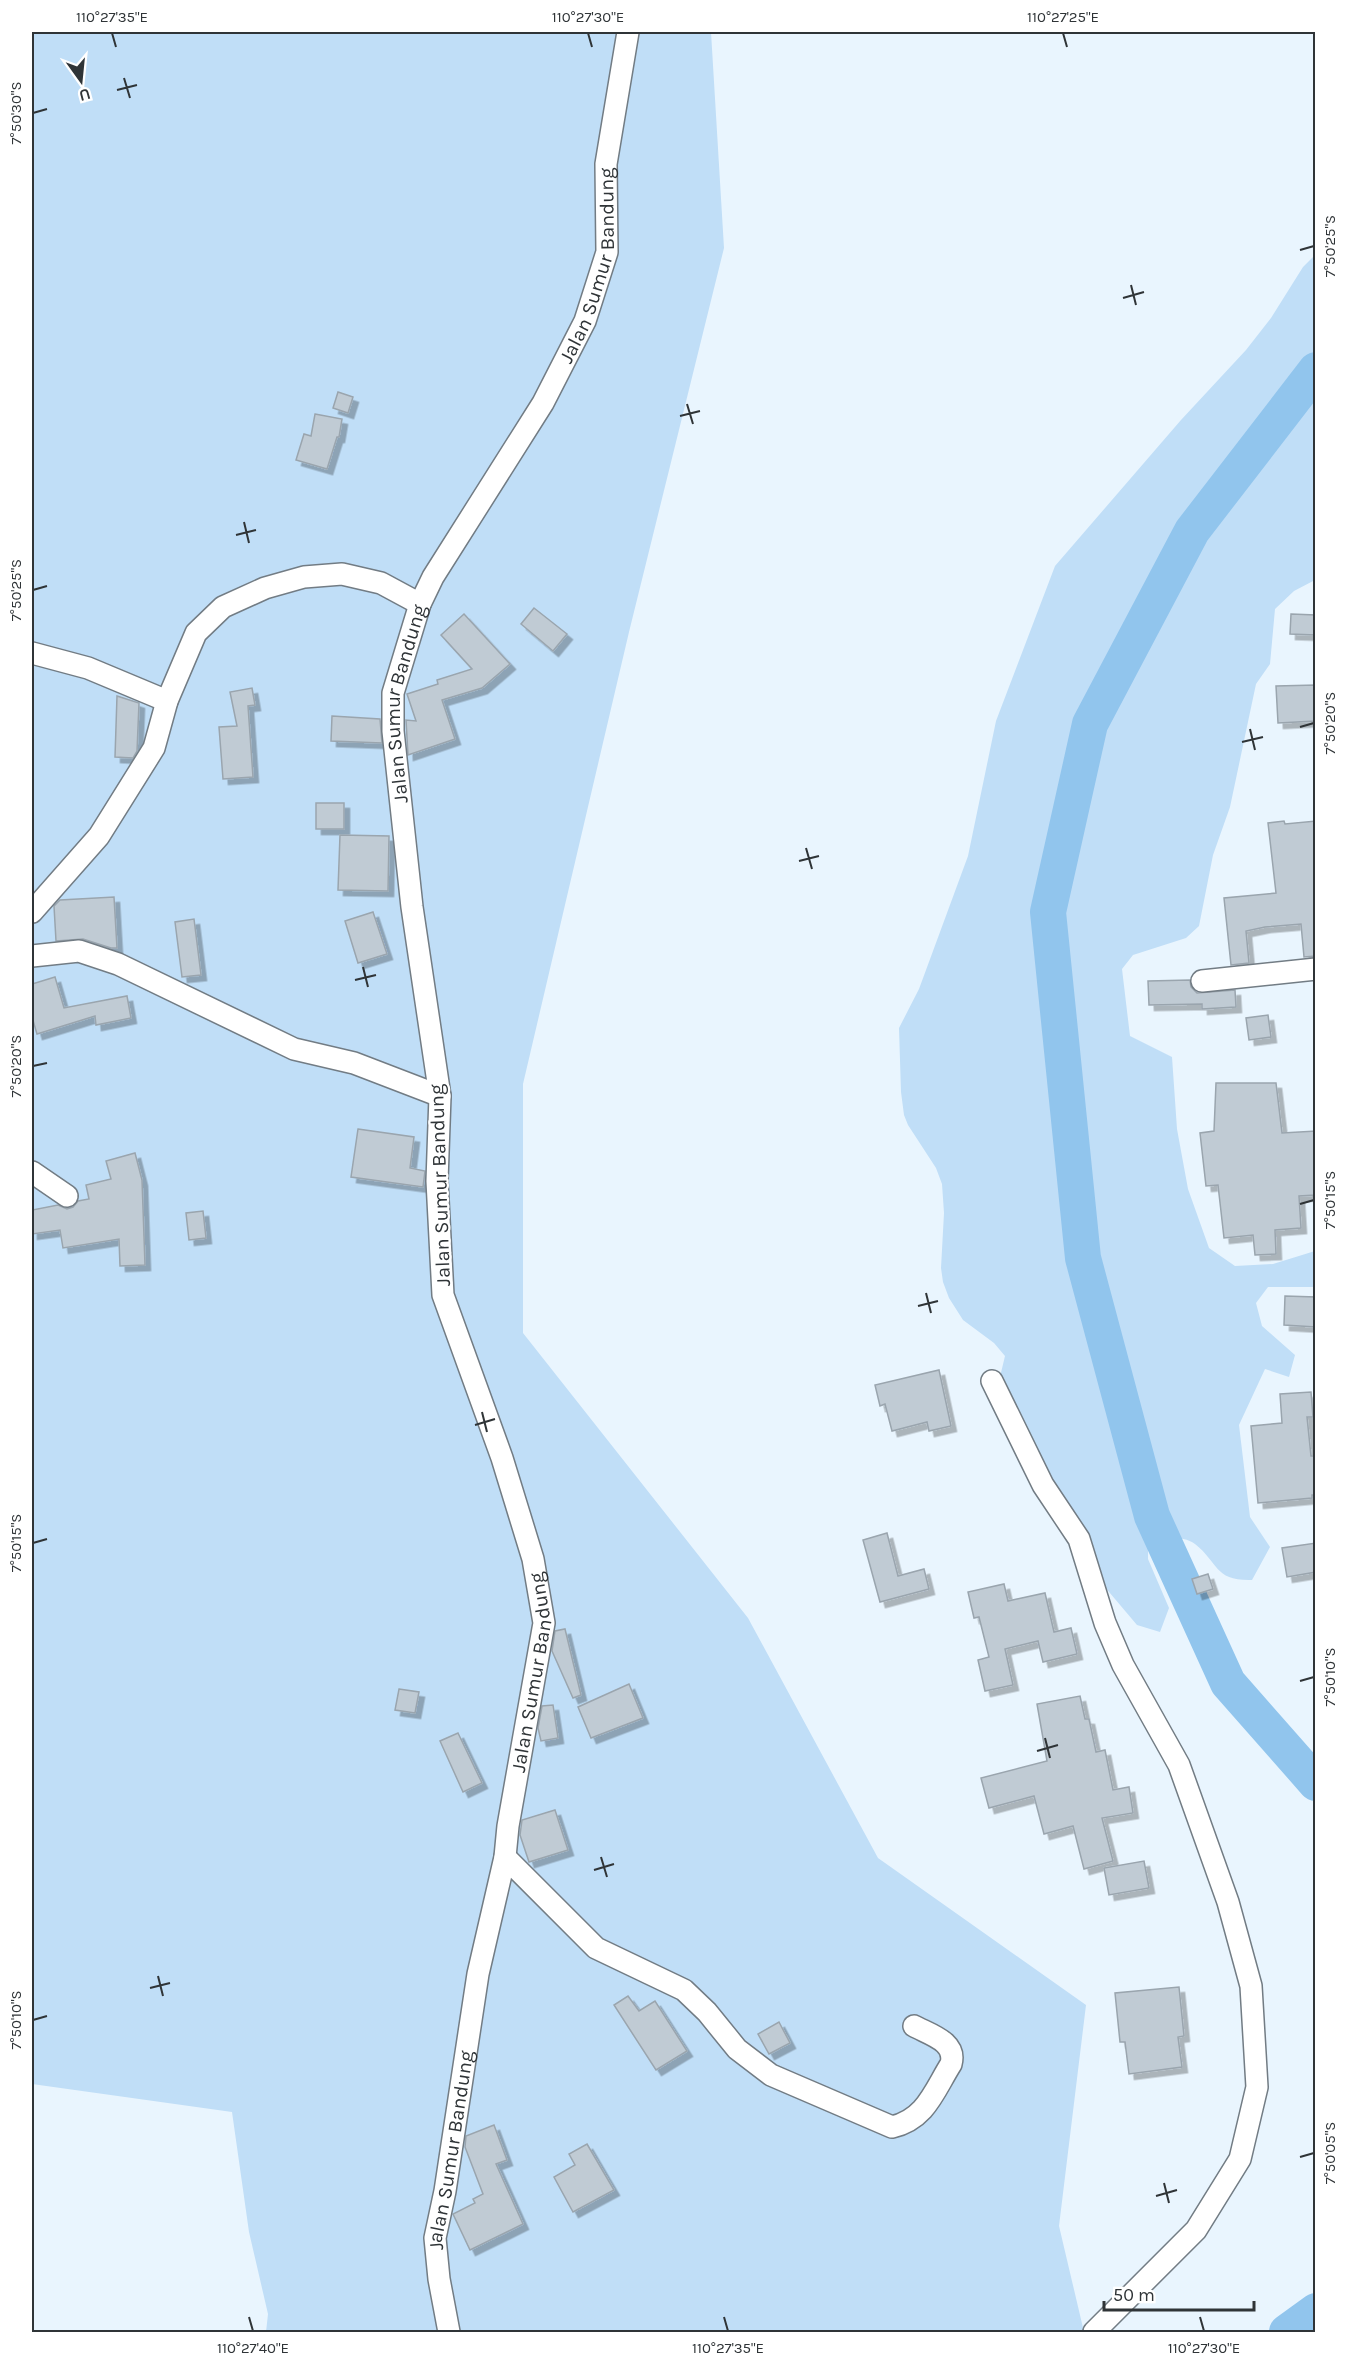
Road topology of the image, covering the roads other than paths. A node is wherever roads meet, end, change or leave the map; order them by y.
1 (628, 32) edge
2 (420, 604) junction
3 (32, 653) edge
4 (167, 701) junction
5 (32, 912) edge
6 (32, 956) edge
7 (1316, 969) edge
8 (1202, 981) dead end
9 (441, 1096) junction
10 (32, 1172) edge
11 (67, 1196) dead end
12 (992, 1382) dead end
13 (505, 1857) junction
14 (914, 2026) dead end
15 (449, 2332) edge
16 (1094, 2332) edge

1 - 2 street, Jalan Sumur Bandung
2 - 4 street
2 - 9 street, Jalan Sumur Bandung
3 - 4 street
4 - 5 street
6 - 9 street
7 - 8 street
9 - 13 street, Jalan Sumur Bandung
10 - 11 street
12 - 16 street
13 - 14 street
13 - 15 street, Jalan Sumur Bandung

